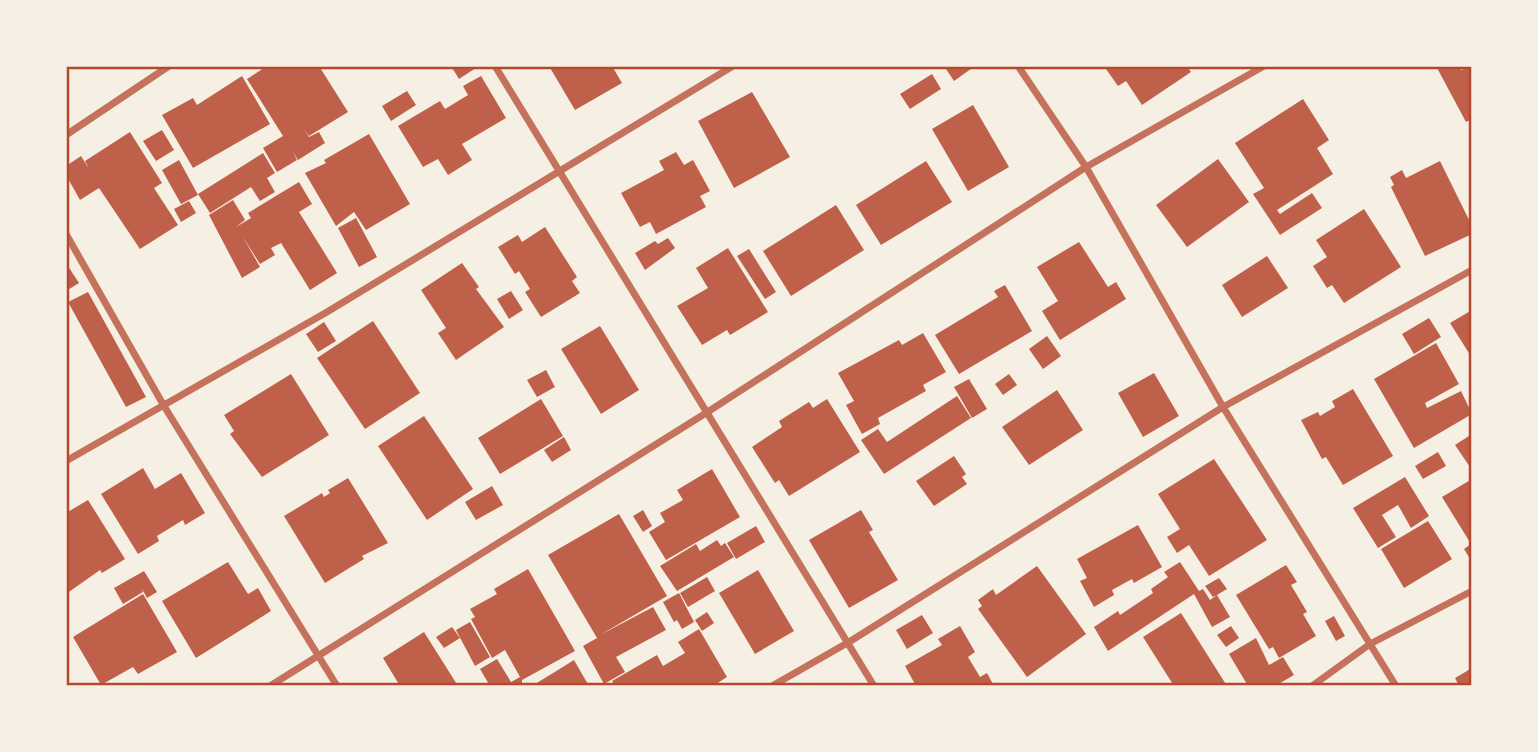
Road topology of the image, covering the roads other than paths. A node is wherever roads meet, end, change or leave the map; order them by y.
1 (169, 66) edge
2 (495, 66) edge
3 (733, 66) edge
4 (1018, 66) edge
5 (1264, 66) edge
6 (66, 135) edge
7 (1086, 167) junction
8 (558, 172) junction
9 (66, 234) edge
10 (1472, 270) edge
11 (164, 406) junction
12 (1223, 407) junction
13 (706, 414) junction
14 (66, 461) edge
15 (1472, 591) edge
16 (849, 642) junction
17 (1370, 644) junction
18 (319, 657) junction
19 (270, 685) edge
20 (337, 685) edge
21 (772, 685) edge
22 (874, 685) edge
23 (1312, 685) edge
24 (1395, 685) edge

1 - 6 street
2 - 8 street
3 - 8 street
4 - 7 street
5 - 7 street
7 - 12 street
7 - 13 street
8 - 11 street
8 - 13 street
9 - 11 street
10 - 12 street
11 - 14 street
11 - 18 street
12 - 16 street
12 - 17 street
13 - 16 street
13 - 18 street
15 - 17 street
16 - 21 street
16 - 22 street
17 - 23 street
17 - 24 street
18 - 19 street
18 - 20 street

